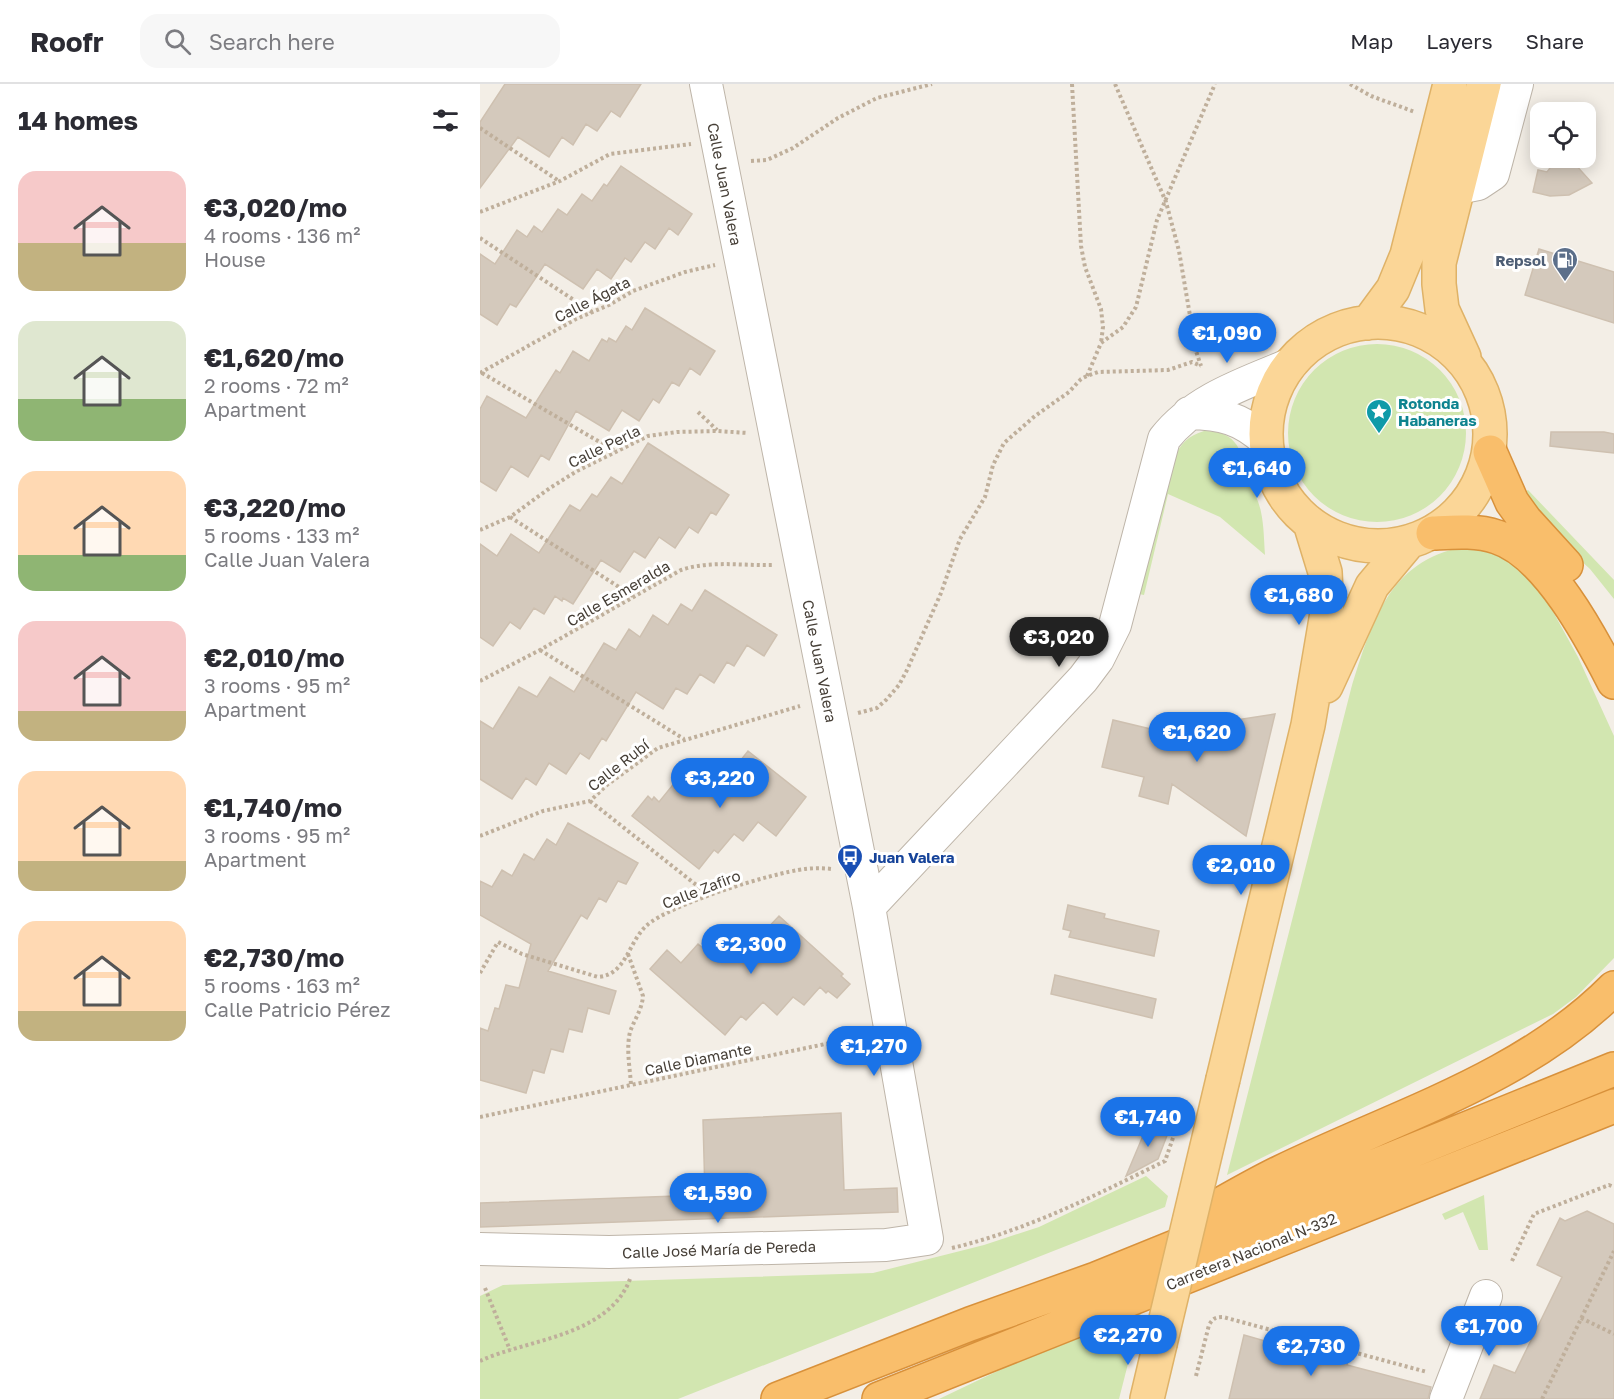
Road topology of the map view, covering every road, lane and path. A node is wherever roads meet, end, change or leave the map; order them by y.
1 (706, 84) edge
2 (932, 84) edge
3 (1072, 84) edge
4 (1115, 84) edge
5 (1215, 84) edge
6 (1350, 84) edge
7 (1450, 84) edge
8 (1484, 84) edge
9 (1517, 84) edge
10 (1416, 112) dead end
11 (480, 128) edge
12 (697, 144) dead end
13 (744, 160) dead end
14 (560, 181) junction
15 (1458, 188) junction
16 (1166, 202) junction
17 (480, 212) edge
18 (480, 238) edge
19 (721, 264) dead end
20 (592, 312) junction
21 (1368, 323) junction
22 (1101, 343) junction
23 (1291, 364) junction
24 (1201, 366) junction
25 (1470, 369) junction
26 (1204, 372) dead end
27 (481, 373) edge
28 (1087, 376) junction
29 (698, 412) dead end
30 (1189, 413) junction
31 (717, 431) junction
32 (753, 433) dead end
33 (1266, 441) junction
34 (615, 451) junction
35 (1490, 452) junction
36 (510, 517) junction
37 (1310, 523) junction
38 (480, 530) edge
39 (1420, 538) junction
40 (778, 565) dead end
41 (633, 596) junction
42 (1614, 633) edge
43 (540, 651) junction
44 (480, 681) edge
45 (1614, 682) edge
46 (806, 705) dead end
47 (854, 714) dead end
48 (1308, 725) junction
49 (684, 740) junction
50 (590, 801) junction
51 (480, 836) edge
52 (837, 869) dead end
53 (710, 896) junction
54 (869, 907) junction
55 (628, 953) junction
56 (480, 973) edge
57 (1614, 988) edge
58 (869, 1035) dead end
59 (1614, 1069) edge
60 (631, 1085) junction
61 (1185, 1105) dead end
62 (1614, 1106) edge
63 (480, 1117) edge
64 (1614, 1187) edge
65 (937, 1244) junction
66 (480, 1249) edge
67 (511, 1250) junction
68 (1614, 1251) edge
69 (1512, 1261) dead end
70 (482, 1276) edge
71 (631, 1276) dead end
72 (1486, 1296) dead end
73 (1581, 1318) junction
74 (970, 1324) junction
75 (1614, 1334) edge
76 (510, 1350) junction
77 (480, 1361) edge
78 (1196, 1376) dead end
79 (1442, 1387) edge
80 (883, 1398) edge
81 (778, 1399) edge
82 (1147, 1399) edge
83 (1542, 1399) edge

1 - 54 street, Calle Juan Valera
2 - 13 path
3 - 22 path
4 - 16 path
5 - 16 path
6 - 10 path
7 - 21 main road
8 - 15 main road
9 - 15 street
11 - 14 path
12 - 14 path
14 - 17 path
15 - 25 main road
16 - 22 path
16 - 24 path
18 - 20 path
19 - 20 path, Calle Ágata
20 - 27 path, Calle Ágata
21 - 23 main road
21 - 25 main road
22 - 28 path
23 - 30 street
23 - 33 main road
24 - 26 path
24 - 28 path
25 - 35 main road
27 - 34 path
28 - 47 path
29 - 31 path
30 - 33 street
30 - 54 street
31 - 32 path, Calle Perla
31 - 34 path, Calle Perla
33 - 37 main road
34 - 36 path, Calle Perla
35 - 39 main road
35 - 42 highway
36 - 38 path, Calle Perla
36 - 41 path
37 - 39 main road
37 - 48 main road
39 - 45 highway
39 - 48 main road
40 - 41 path, Calle Esmeralda
41 - 43 path, Calle Esmeralda
43 - 44 path, Calle Esmeralda
43 - 49 path
46 - 49 path, Calle Rubí
48 - 82 main road, bridge
49 - 50 path, Calle Rubí
50 - 51 path, Calle Rubí
50 - 53 path
52 - 53 path, Calle Zafiro
53 - 55 path, Calle Zafiro
54 - 65 street, Calle Juan Valera
55 - 56 path, Calle Zafiro
55 - 60 path, Calle Diamante
57 - 74 highway
58 - 60 path, Calle Diamante
59 - 74 highway
60 - 63 path
61 - 65 path
62 - 80 highway, Carretera Nacional N-332
64 - 69 path
65 - 67 street, Calle José María de Pereda
66 - 67 street, Calle José María de Pereda
67 - 70 street, Calle José María de Pereda
68 - 73 path
70 - 76 path
71 - 76 path
72 - 79 street
73 - 75 path
73 - 83 path
74 - 81 highway
76 - 77 path
78 - 79 path

